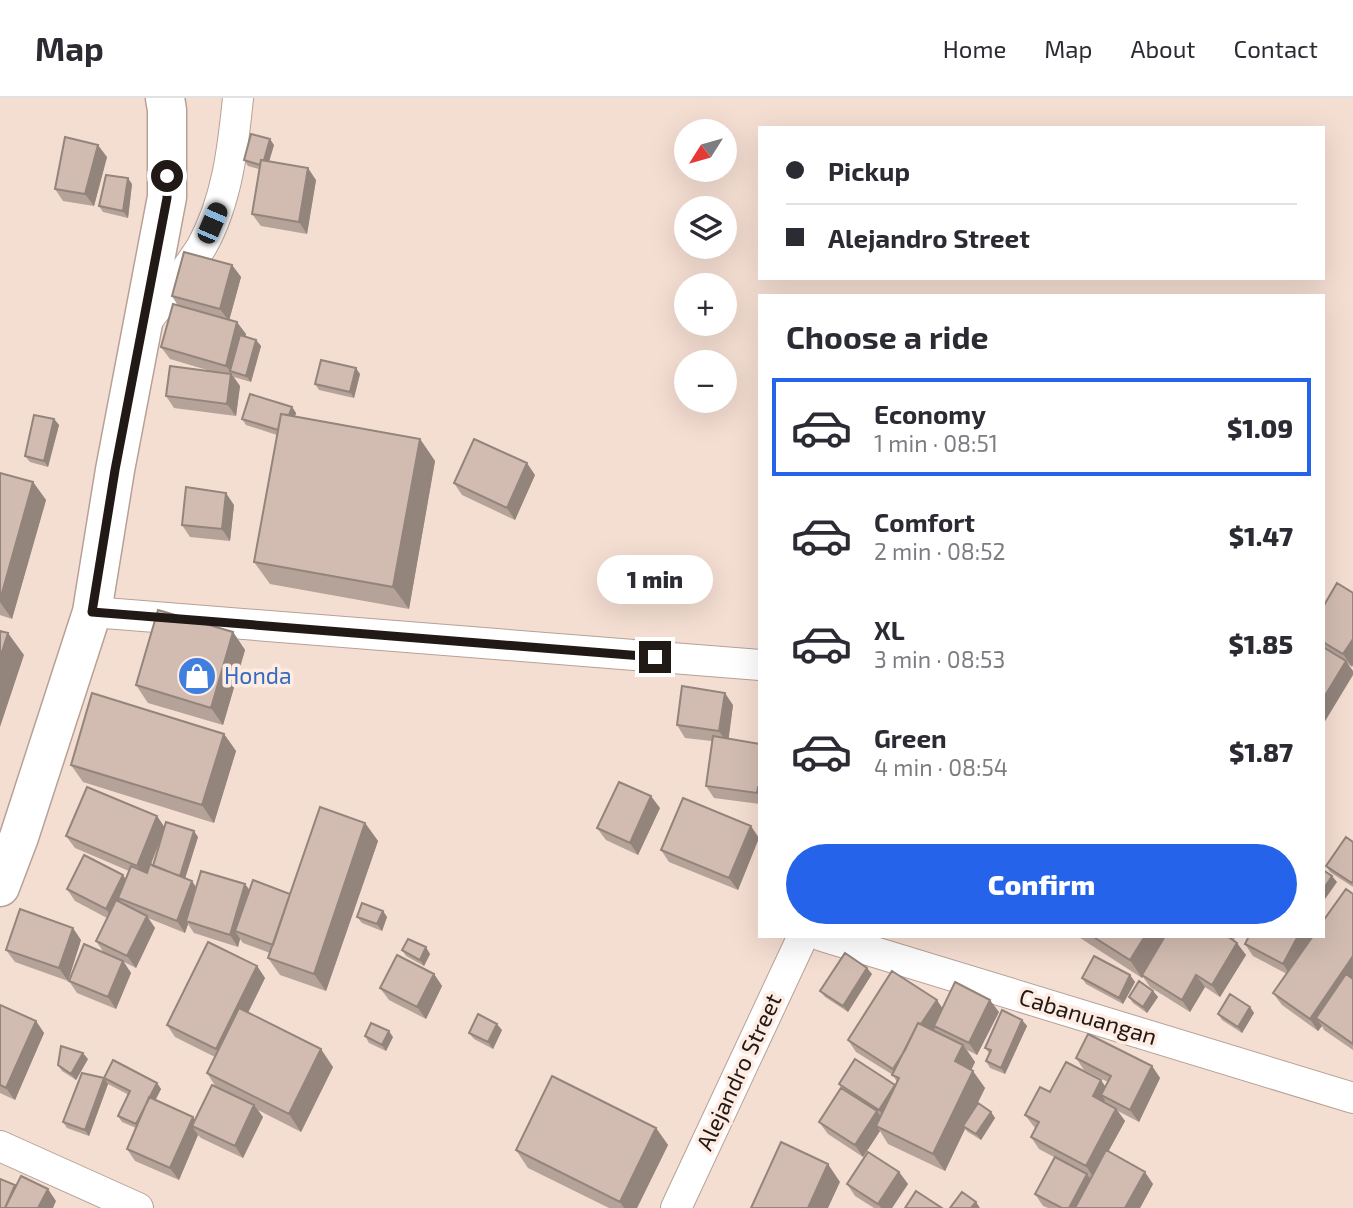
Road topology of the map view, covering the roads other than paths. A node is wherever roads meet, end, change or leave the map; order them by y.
1 (165, 98) edge
2 (237, 98) edge
3 (141, 328) junction
4 (92, 612) junction
5 (758, 665) edge
6 (0, 887) edge
7 (802, 938) edge
8 (829, 938) edge
9 (1353, 1098) edge
10 (0, 1146) edge
11 (138, 1208) edge
12 (676, 1208) edge

1 - 3 main road
2 - 3 street
3 - 4 main road
4 - 5 street
4 - 6 main road
7 - 12 street, Alejandro Street
8 - 9 street, Cabanuangan
10 - 11 street

